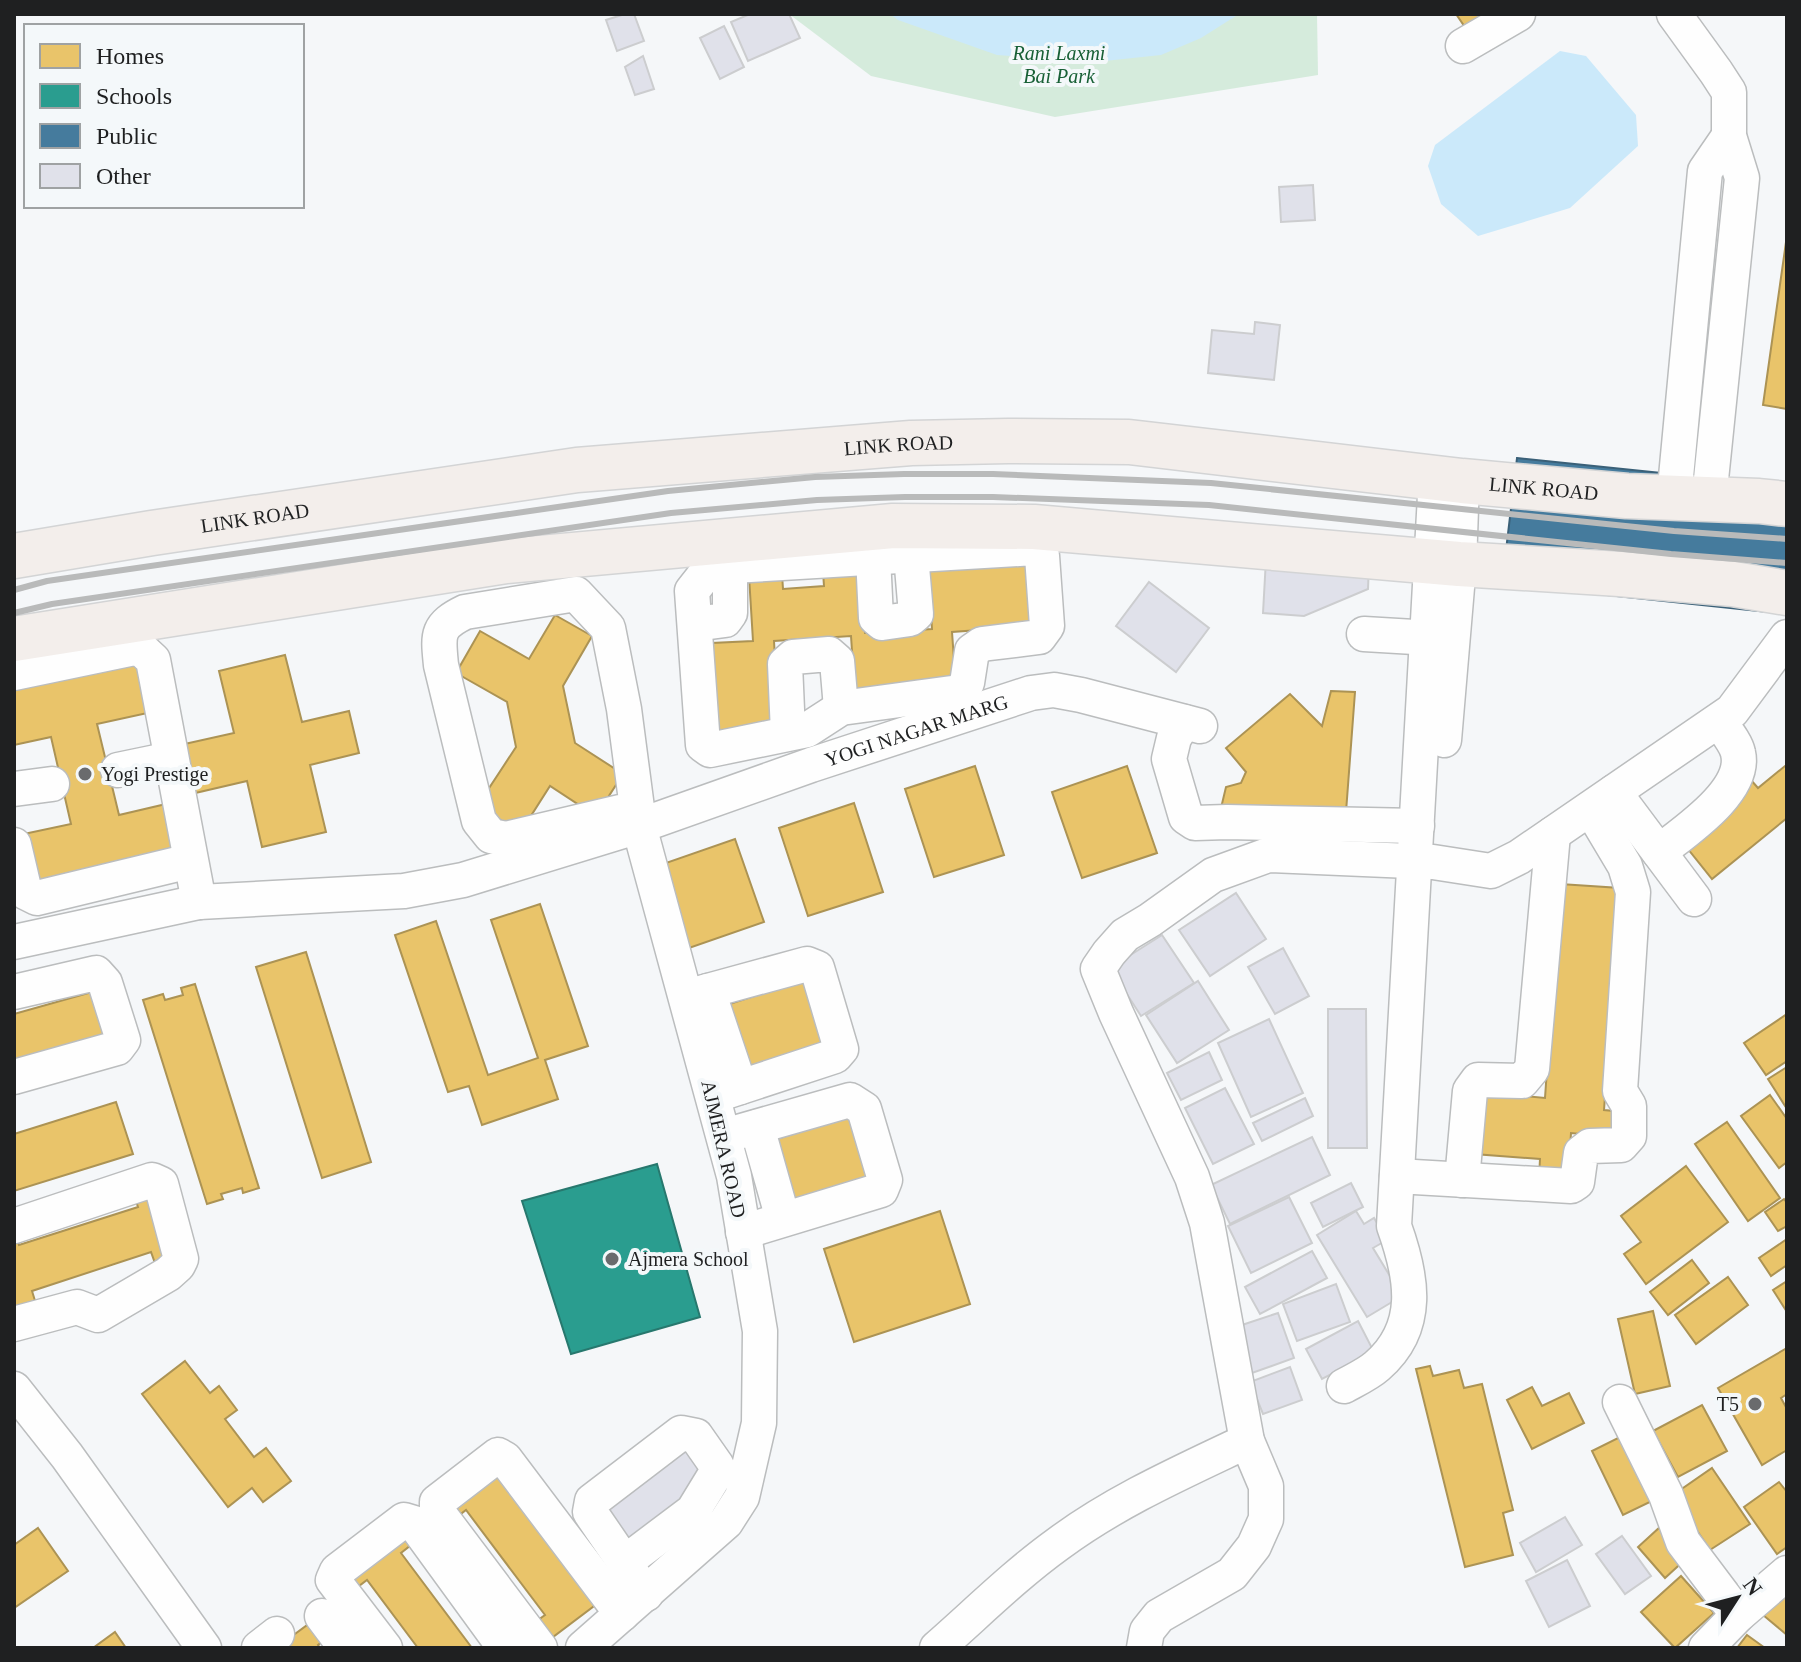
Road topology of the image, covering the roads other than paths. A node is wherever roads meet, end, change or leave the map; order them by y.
1 (1518, 14) edge
2 (1674, 14) edge
3 (1463, 46) dead end
4 (1449, 480) junction
5 (1691, 498) junction
6 (1787, 504) edge
7 (911, 555) junction
8 (14, 556) edge
9 (873, 557) junction
10 (1445, 563) junction
11 (454, 569) junction
12 (574, 575) junction
13 (1787, 593) edge
14 (465, 612) junction
15 (1364, 634) dead end
16 (1787, 637) edge
17 (1440, 638) junction
18 (14, 639) edge
19 (14, 673) edge
20 (841, 708) junction
21 (1719, 721) junction
22 (797, 732) junction
23 (171, 759) junction
24 (811, 765) junction
25 (118, 770) dead end
26 (52, 784) dead end
27 (14, 789) edge
28 (1603, 800) junction
29 (638, 817) junction
30 (1417, 826) junction
31 (1553, 834) junction
32 (14, 845) edge
33 (1659, 852) junction
34 (190, 861) junction
35 (1424, 862) junction
36 (52, 894) junction
37 (1694, 899) dead end
38 (199, 902) junction
39 (36, 937) edge
40 (30, 989) edge
41 (697, 994) junction
42 (14, 1077) edge
43 (727, 1092) junction
44 (757, 1127) junction
45 (724, 1136) junction
46 (1408, 1176) junction
47 (1462, 1180) junction
48 (783, 1219) junction
49 (14, 1226) edge
50 (743, 1232) junction
51 (14, 1324) edge
52 (1344, 1386) dead end
53 (14, 1389) edge
54 (1620, 1402) dead end
55 (1247, 1441) junction
56 (731, 1477) junction
57 (624, 1563) junction
58 (1787, 1573) edge
59 (626, 1603) junction
60 (1738, 1615) junction
61 (322, 1616) dead end
62 (559, 1646) edge
63 (204, 1648) edge
64 (346, 1648) edge
65 (385, 1648) edge
66 (505, 1648) edge
67 (937, 1648) edge
68 (1144, 1648) edge
69 (1706, 1648) edge

1 - 3 street
2 - 5 street
4 - 5 main road, LINK ROAD
4 - 8 main road, LINK ROAD
4 - 10 street
5 - 6 main road, LINK ROAD
7 - 9 street
7 - 9 street
7 - 20 street
9 - 22 street
10 - 12 main road
10 - 13 main road
10 - 17 street
11 - 12 main road
11 - 14 street
11 - 18 main road
12 - 14 street
12 - 29 street, AJMERA ROAD
14 - 29 street
15 - 17 street
16 - 21 street
17 - 30 street
17 - 35 street
19 - 23 street
20 - 22 street
20 - 22 street
21 - 28 street
21 - 33 street
22 - 24 street
23 - 25 street
23 - 34 street
24 - 29 street, YOGI NAGAR MARG
24 - 30 street, YOGI NAGAR MARG
26 - 27 street
28 - 31 street
28 - 33 street
28 - 47 street
29 - 38 street
29 - 41 street, AJMERA ROAD
30 - 35 street
31 - 35 street
31 - 47 street
32 - 36 street
33 - 37 street
34 - 36 street
34 - 38 street
35 - 46 street
35 - 55 street
36 - 39 street
38 - 39 street
39 - 40 street
40 - 42 street
41 - 43 street, AJMERA ROAD
41 - 43 street
43 - 45 street, AJMERA ROAD
44 - 45 street
44 - 48 street
44 - 48 street
45 - 50 street, AJMERA ROAD
46 - 47 street
46 - 52 street
48 - 50 street
49 - 51 street
50 - 56 street, AJMERA ROAD
53 - 63 street
54 - 60 street
55 - 67 street
55 - 68 street
56 - 57 street
56 - 57 street
56 - 59 street, AJMERA ROAD
57 - 59 street
58 - 60 street
59 - 62 street, AJMERA ROAD
59 - 62 street
60 - 69 street
61 - 64 street
65 - 66 street

